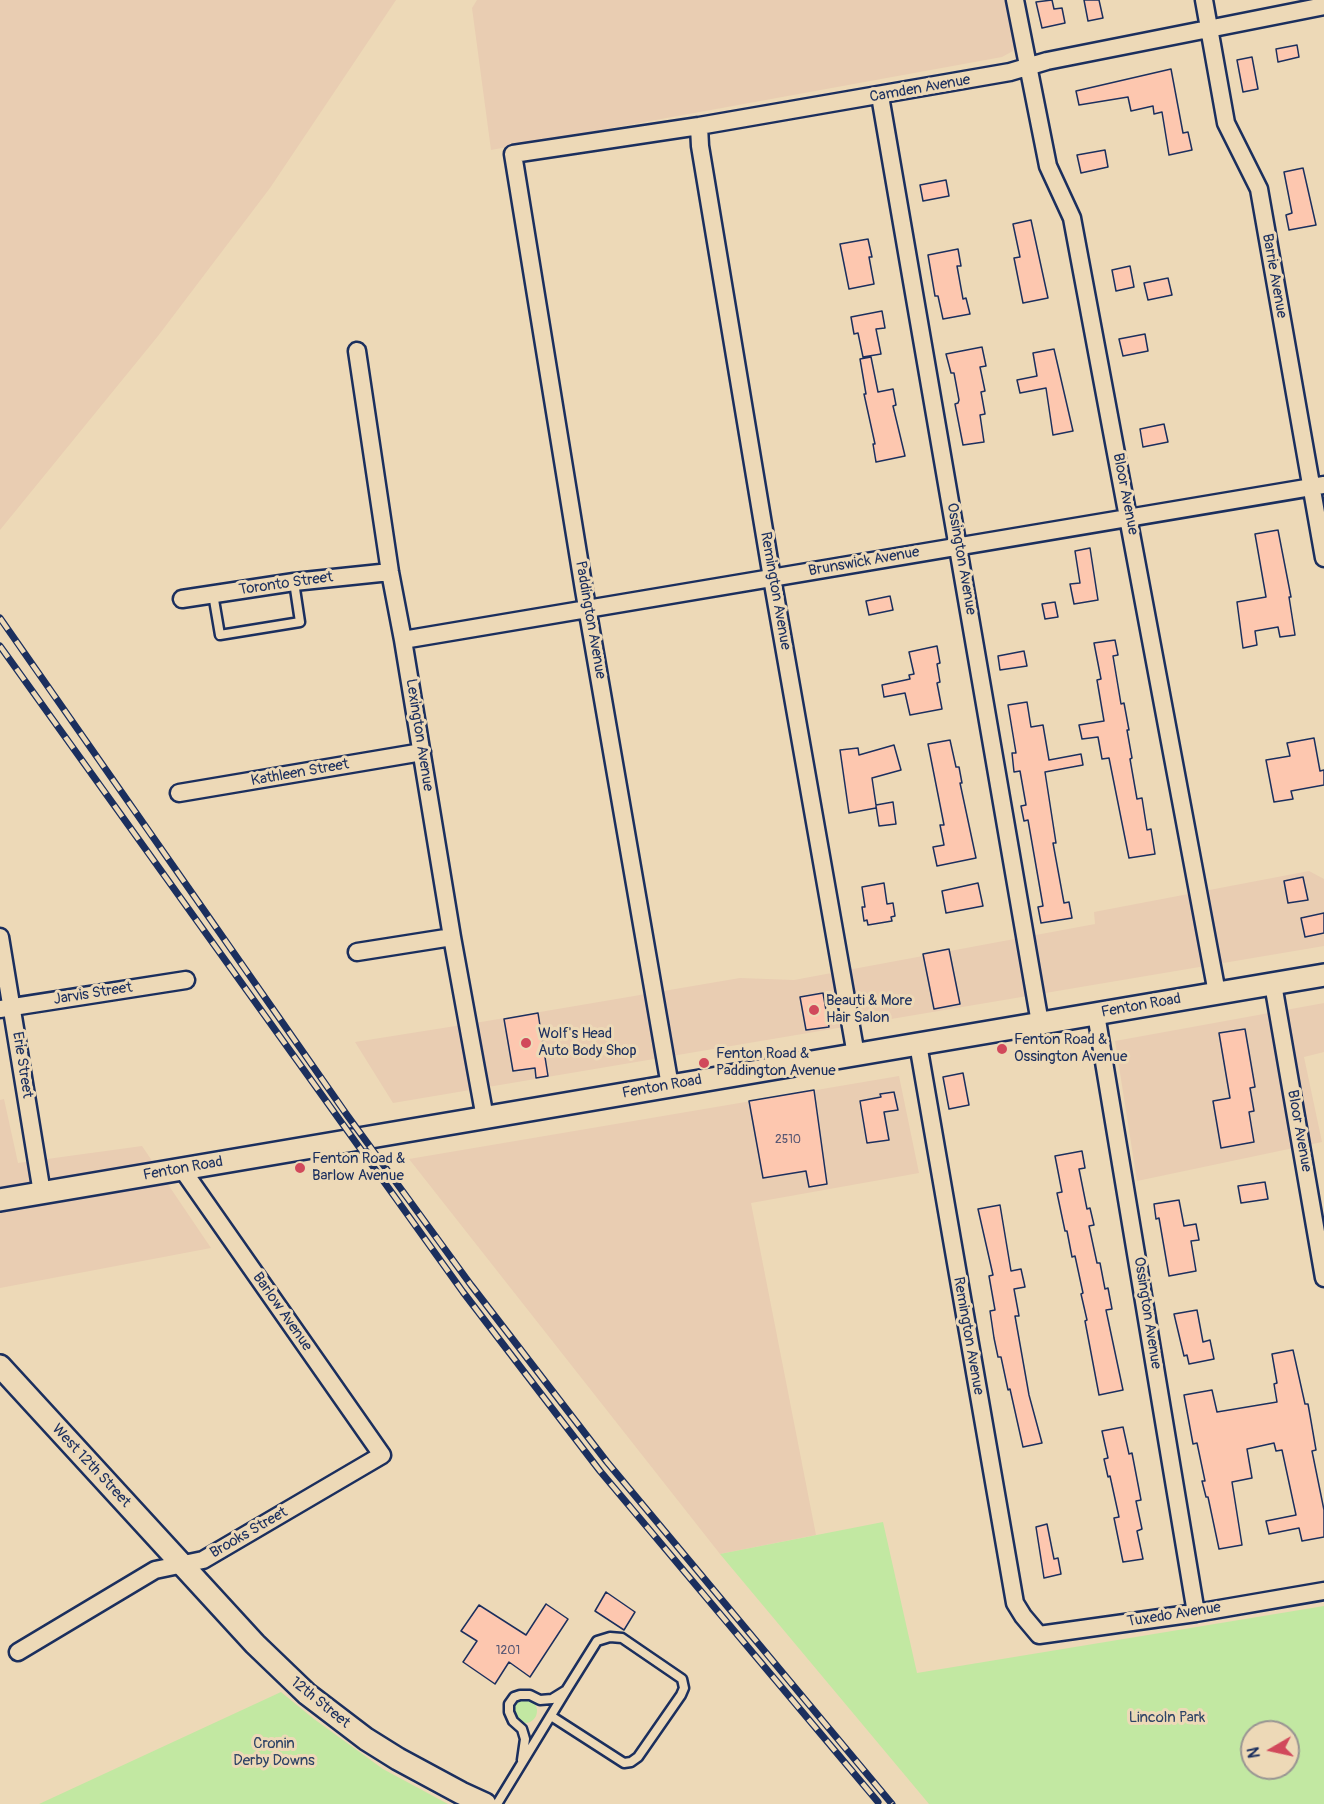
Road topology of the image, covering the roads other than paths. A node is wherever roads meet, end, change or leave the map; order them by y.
1 (1015, 0) edge
2 (1204, 0) edge
3 (1324, 6) edge
4 (1210, 29) junction
5 (1028, 67) junction
6 (880, 96) junction
7 (699, 126) junction
8 (513, 154) joint
9 (357, 351) dead end
10 (1317, 486) edge
11 (1130, 518) junction
12 (959, 546) junction
13 (1324, 558) edge
14 (390, 572) junction
15 (772, 578) junction
16 (294, 582) junction
17 (213, 594) junction
18 (182, 599) dead end
19 (588, 610) junction
20 (403, 640) junction
21 (422, 752) junction
22 (179, 794) dead end
23 (0, 937) edge
24 (452, 937) junction
25 (357, 952) dead end
26 (1324, 975) edge
27 (186, 980) dead end
28 (1273, 984) junction
29 (1217, 993) junction
30 (6, 1008) edge
31 (1096, 1014) junction
32 (1040, 1023) junction
33 (918, 1044) junction
34 (856, 1055) junction
35 (670, 1086) junction
36 (485, 1118) junction
37 (182, 1169) junction
38 (42, 1193) junction
39 (0, 1200) edge
40 (1324, 1278) edge
41 (3, 1376) edge
42 (382, 1455) joint
43 (183, 1565) junction
44 (1324, 1591) edge
45 (1196, 1613) junction
46 (1029, 1624) joint
47 (18, 1652) dead end
48 (567, 1689) junction
49 (551, 1716) junction
50 (521, 1764) junction
51 (485, 1804) edge
52 (496, 1804) edge

1 - 5 street, Bloor Avenue
2 - 4 street, Barrie Avenue
3 - 4 street, Camden Avenue
4 - 5 street, Camden Avenue
4 - 10 street, Barrie Avenue
5 - 6 street, Camden Avenue
5 - 11 street, Bloor Avenue
6 - 7 street, Camden Avenue
6 - 12 street, Ossington Avenue
7 - 8 street, Camden Avenue
7 - 15 street, Remington Avenue
8 - 19 street, Paddington Avenue
9 - 14 street, Lexington Avenue
10 - 11 street, Brunswick Avenue
10 - 13 street, Barrie Avenue
11 - 12 street, Brunswick Avenue
11 - 29 street, Bloor Avenue
12 - 15 street, Brunswick Avenue
12 - 32 street, Ossington Avenue
14 - 16 street, Toronto Street
14 - 20 street, Lexington Avenue
15 - 19 street, Brunswick Avenue
15 - 34 street, Remington Avenue
16 - 17 street, Toronto Street
16 - 17 lane
17 - 18 street, Toronto Street
19 - 20 street, Brunswick Avenue
19 - 35 street, Paddington Avenue
20 - 21 street, Lexington Avenue
21 - 22 street, Kathleen Street
21 - 24 street, Lexington Avenue
23 - 30 street, Erie Street
24 - 25 street
24 - 36 street, Lexington Avenue
26 - 28 street, Fenton Road
27 - 30 street, Jarvis Street
28 - 29 street, Fenton Road
28 - 40 street, Bloor Avenue
29 - 31 street, Fenton Road
30 - 38 street, Erie Street
31 - 32 street, Fenton Road
31 - 45 street, Ossington Avenue
32 - 33 street, Fenton Road
33 - 34 street, Fenton Road
33 - 46 street, Remington Avenue
34 - 35 street, Fenton Road
35 - 36 street, Fenton Road
36 - 37 street, Fenton Road
37 - 38 street, Fenton Road
37 - 42 street, Barlow Avenue
38 - 39 street, Fenton Road
41 - 43 street, West 12th Street
42 - 43 street, Brooks Street
43 - 47 street, Brooks Street
43 - 51 street, 12th Street
44 - 45 street, Tuxedo Avenue
45 - 46 street, Tuxedo Avenue
48 - 49 lane
48 - 49 lane
48 - 50 lane
49 - 50 lane
50 - 52 lane

